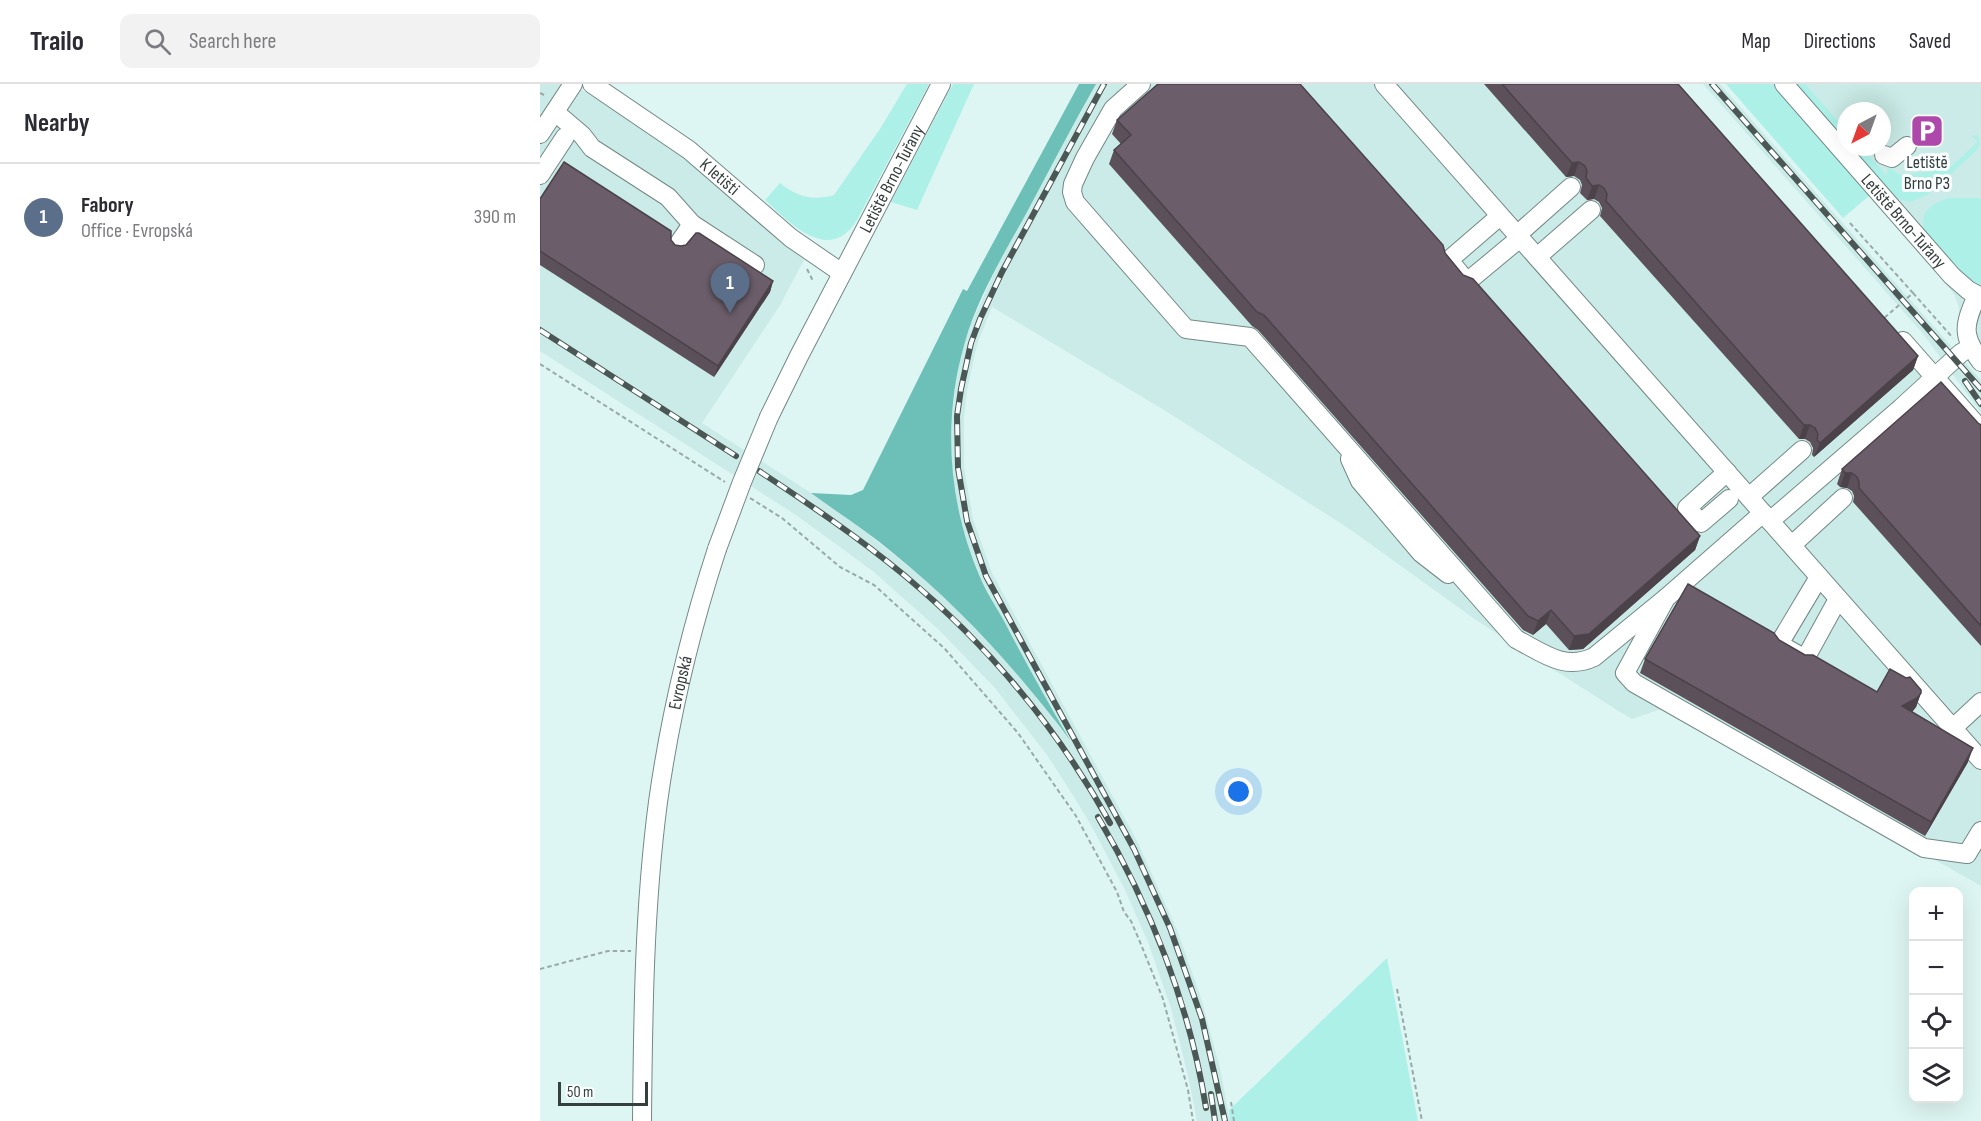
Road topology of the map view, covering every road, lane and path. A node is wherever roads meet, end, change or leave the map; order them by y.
1 (573, 84) edge
2 (592, 84) edge
3 (941, 84) edge
4 (1141, 84) edge
5 (1384, 84) edge
6 (1784, 84) edge
7 (540, 93) edge
8 (550, 104) junction
9 (540, 134) edge
10 (565, 137) dead end
11 (1906, 146) dead end
12 (1887, 156) edge
13 (540, 175) edge
14 (1571, 187) dead end
15 (1591, 210) dead end
16 (1500, 216) junction
17 (1850, 223) dead end
18 (692, 224) junction
19 (1518, 236) junction
20 (677, 246) edge
21 (1537, 257) junction
22 (755, 265) dead end
23 (842, 273) junction
24 (1913, 293) junction
25 (1979, 296) edge
26 (1883, 319) joint
27 (1972, 353) edge
28 (540, 364) edge
29 (1935, 377) junction
30 (1981, 430) edge
31 (1802, 450) dead end
32 (1727, 472) junction
33 (730, 485) dead end
34 (747, 496) dead end
35 (1749, 497) junction
36 (1844, 498) dead end
37 (1729, 499) dead end
38 (1767, 517) junction
39 (1791, 545) junction
40 (1820, 577) junction
41 (1666, 598) junction
42 (1838, 599) junction
43 (1981, 702) edge
44 (1953, 728) junction
45 (1981, 760) edge
46 (1981, 831) edge
47 (646, 949) junction
48 (540, 969) edge
49 (1397, 989) dead end
50 (1231, 1102) dead end
51 (642, 1121) edge
52 (1193, 1121) edge
53 (1234, 1121) edge
54 (1422, 1121) edge

1 - 8 street
2 - 23 street, K letišti
3 - 23 street, Letiště Brno-Tuřany
4 - 41 street
5 - 16 street
6 - 25 street, Letiště Brno-Tuřany
7 - 8 path
8 - 9 street
8 - 18 street
10 - 13 street
11 - 12 street
14 - 19 street
15 - 21 street
16 - 19 street
16 - 19 street
17 - 24 path
18 - 20 street
18 - 22 street
19 - 21 street
21 - 32 street
23 - 47 street, Evropská, bridge
24 - 26 path
24 - 27 path
25 - 27 street
26 - 29 street
27 - 29 street
28 - 33 path
29 - 30 street
29 - 38 street
31 - 35 street
32 - 35 street
32 - 37 street
34 - 52 path
35 - 38 street
36 - 39 street
38 - 39 street
38 - 41 street
39 - 40 street
40 - 42 street
40 - 42 street
41 - 46 street
42 - 44 street
43 - 44 street
44 - 45 street
47 - 48 path
47 - 51 street, Evropská
49 - 54 path
50 - 53 path

